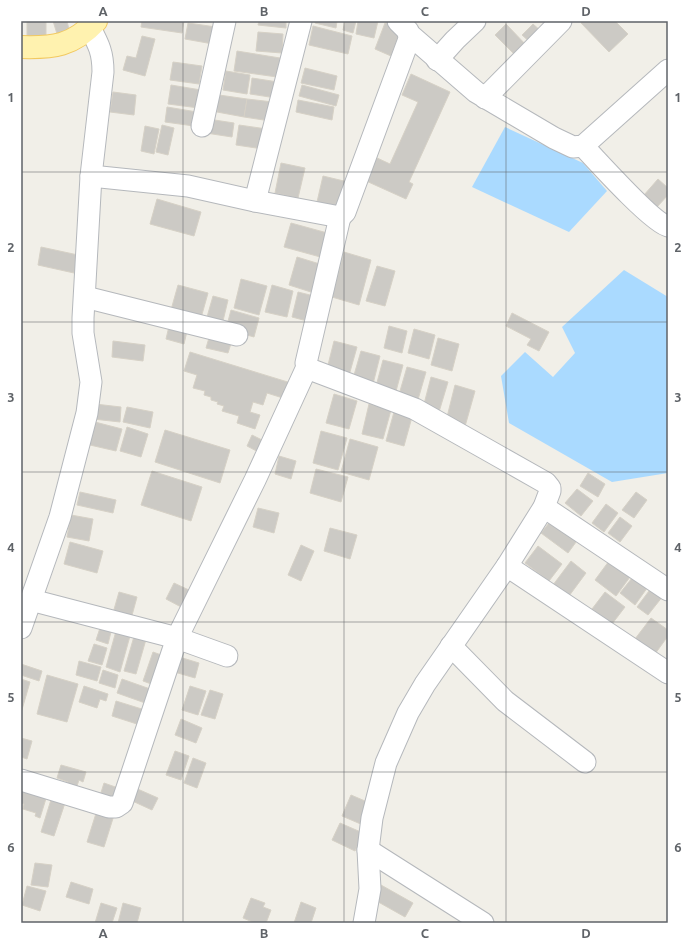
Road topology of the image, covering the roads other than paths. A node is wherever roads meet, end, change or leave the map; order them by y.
1 (225, 21) edge
2 (301, 21) edge
3 (475, 21) edge
4 (561, 21) edge
5 (93, 24) edge
6 (404, 27) edge
7 (21, 47) edge
8 (438, 60) junction
9 (668, 70) edge
10 (485, 98) junction
11 (202, 126) dead end
12 (583, 146) junction
13 (91, 176) junction
14 (256, 201) junction
15 (340, 217) junction
16 (668, 226) edge
17 (85, 297) junction
18 (237, 335) dead end
19 (307, 366) junction
20 (544, 507) junction
21 (507, 566) junction
22 (668, 590) edge
23 (31, 600) junction
24 (21, 628) edge
25 (177, 638) junction
26 (451, 646) junction
27 (227, 656) dead end
28 (668, 673) edge
29 (585, 762) dead end
30 (21, 780) edge
31 (368, 850) junction
32 (364, 923) edge
33 (483, 923) edge

1 - 11 street
2 - 14 street
3 - 8 street
4 - 10 street
5 - 7 main road
5 - 13 street
6 - 8 street
6 - 15 street
8 - 10 street
9 - 12 street
10 - 12 street
12 - 16 street
13 - 14 street
13 - 17 street
14 - 15 street
15 - 19 street
17 - 18 street
17 - 23 street
19 - 20 street
19 - 25 street
20 - 21 street
20 - 22 street
21 - 26 street
21 - 28 street
23 - 24 street
23 - 25 street
25 - 27 street
25 - 30 street
26 - 29 street
26 - 31 street
31 - 32 street
31 - 33 street

